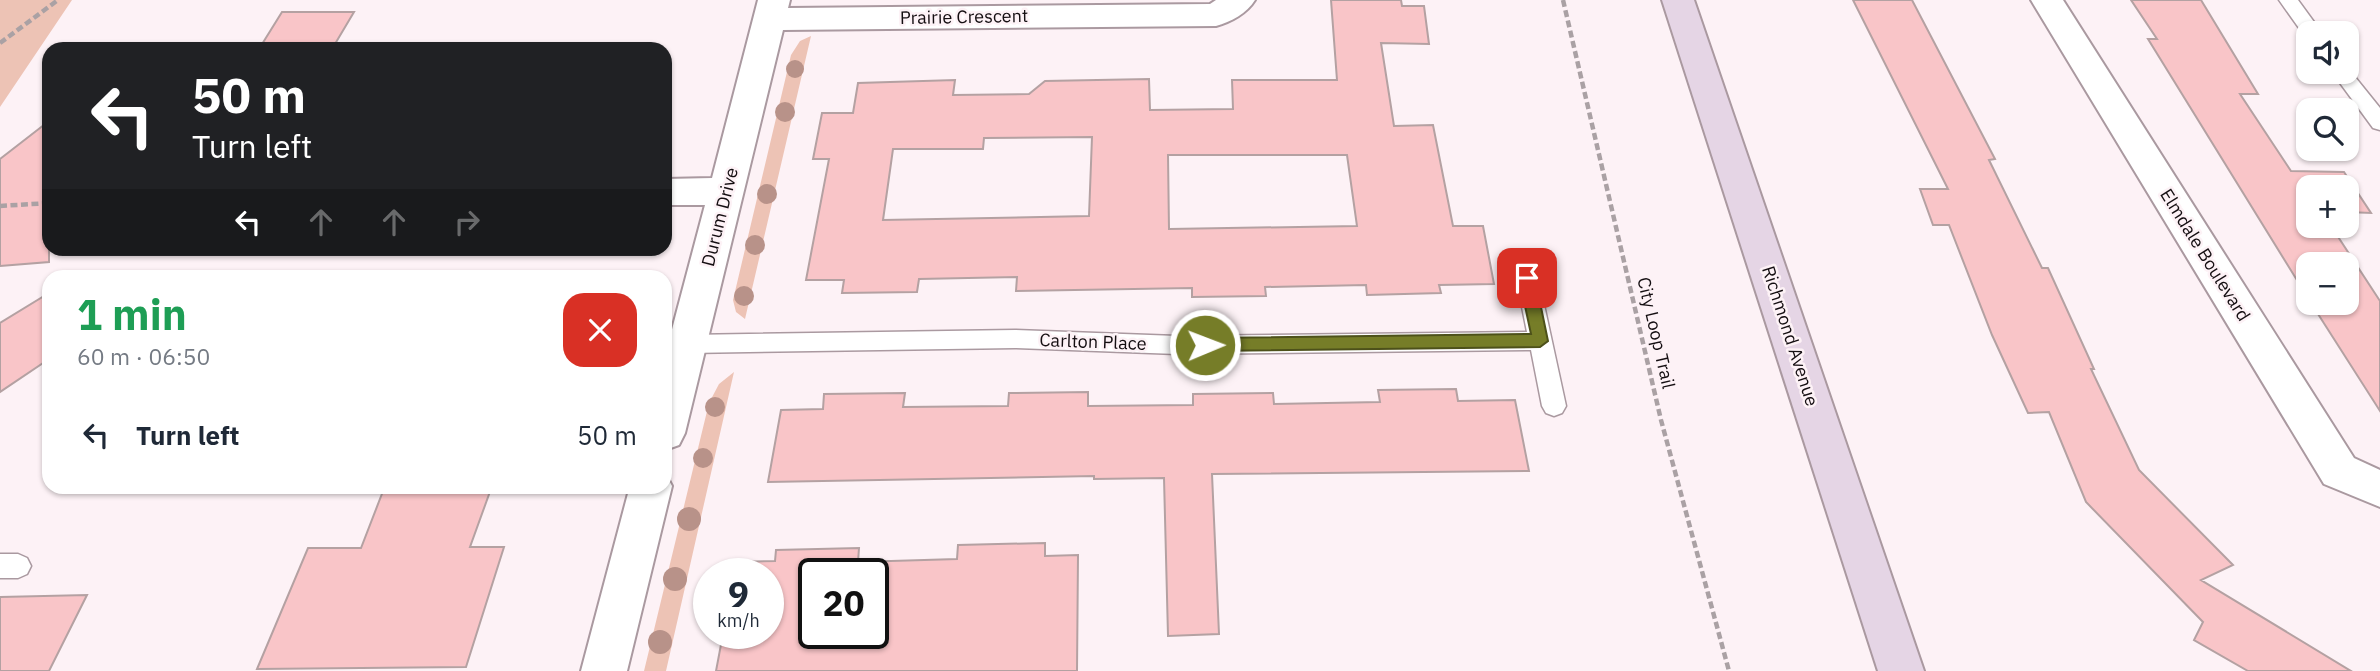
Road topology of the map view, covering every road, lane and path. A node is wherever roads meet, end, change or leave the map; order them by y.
1 (58, 0) edge
2 (1239, 0) edge
3 (1563, 0) edge
4 (1678, 0) edge
5 (2047, 0) edge
6 (2288, 0) edge
7 (772, 10) edge
8 (2304, 21) edge
9 (0, 43) edge
10 (2351, 84) edge
11 (2380, 123) edge
12 (727, 191) junction
13 (672, 192) edge
14 (42, 203) edge
15 (0, 206) edge
16 (1527, 278) dead end
17 (1540, 341) junction
18 (688, 344) junction
19 (672, 406) edge
20 (1554, 406) dead end
21 (2380, 489) edge
22 (649, 494) edge
23 (604, 671) edge
24 (1729, 671) edge
25 (1901, 671) edge

1 - 9 path
2 - 7 street, Prairie Crescent
3 - 24 path, City Loop Trail
4 - 25 main road, Richmond Avenue
5 - 21 street, Elmdale Boulevard
6 - 8 lane
7 - 12 street, Durum Drive
10 - 11 lane
12 - 13 street
12 - 18 street, Durum Drive
14 - 15 path
16 - 17 lane
17 - 18 lane, Carlton Place
17 - 20 lane
18 - 19 street, Durum Drive
22 - 23 street

